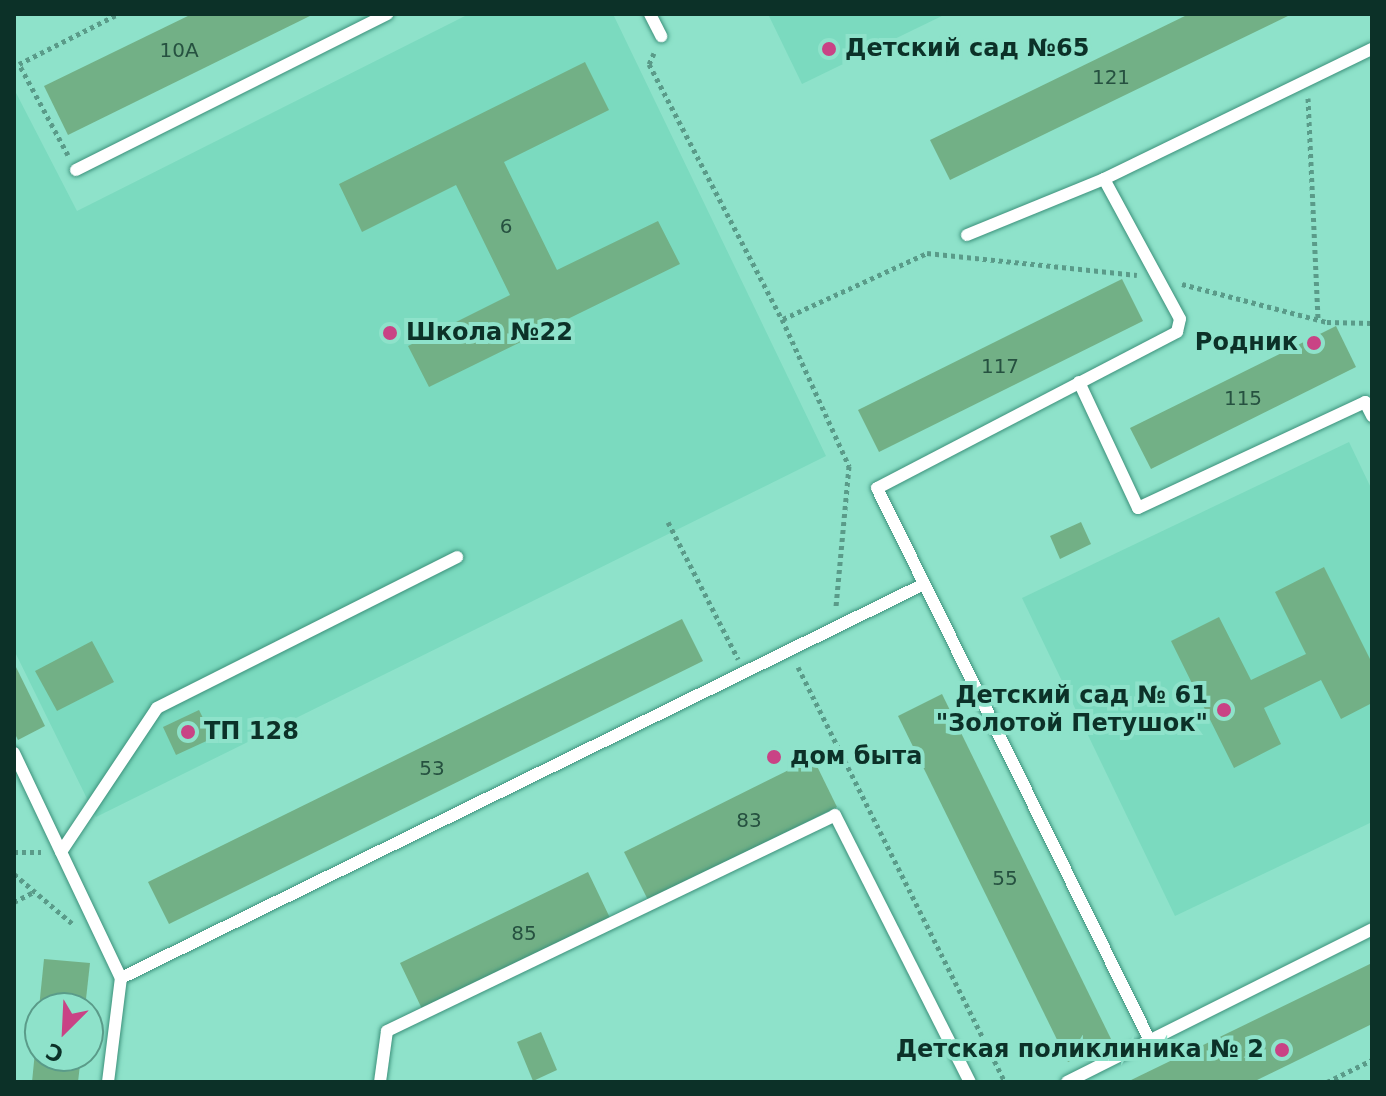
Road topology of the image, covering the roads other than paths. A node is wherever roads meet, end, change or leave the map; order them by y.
1 (387, 14) edge
2 (650, 14) edge
3 (661, 36) road end
4 (1372, 49) edge
5 (76, 170) road end
6 (1104, 179) junction
7 (967, 235) dead end
8 (1079, 382) junction
9 (1372, 416) edge
10 (457, 557) dead end
11 (922, 585) junction
12 (14, 753) edge
13 (61, 852) junction
14 (1372, 929) edge
15 (121, 978) junction
16 (1149, 1039) junction
17 (108, 1082) edge
18 (380, 1082) edge
19 (970, 1082) edge
20 (1067, 1082) edge

1 - 5 lane
2 - 3 lane
4 - 6 lane
6 - 7 lane
6 - 8 lane
8 - 9 lane
8 - 11 lane
10 - 13 lane
11 - 15 lane
11 - 16 lane
12 - 13 lane
13 - 15 lane
14 - 16 lane
15 - 17 lane
16 - 20 lane
18 - 19 lane

